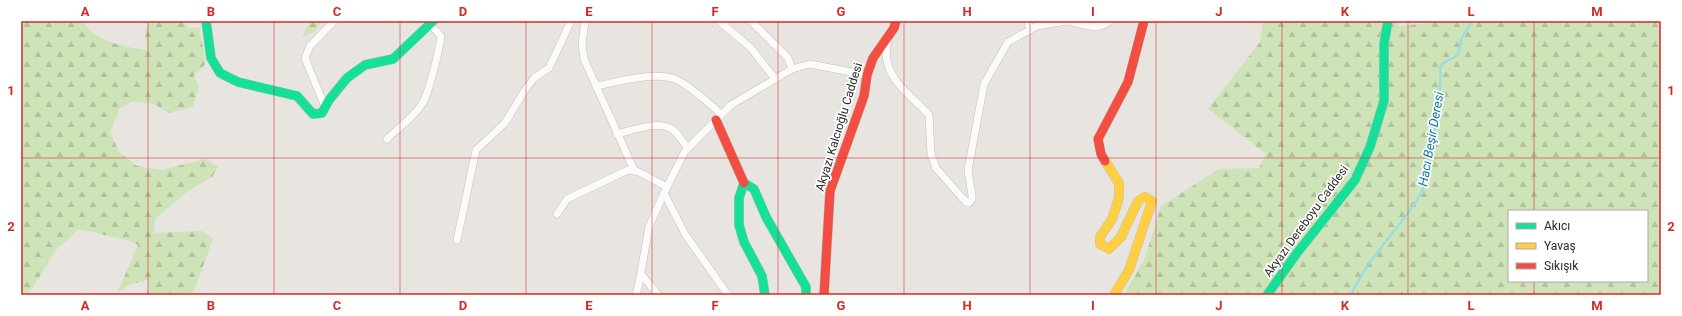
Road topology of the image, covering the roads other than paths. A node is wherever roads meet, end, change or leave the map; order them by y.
1 (206, 21) edge
2 (334, 21) edge
3 (571, 21) edge
4 (585, 21) edge
5 (719, 21) edge
6 (752, 21) edge
7 (896, 21) edge
8 (1028, 21) edge
9 (1067, 21) edge
10 (1110, 21) edge
11 (1144, 21) edge
12 (1388, 21) edge
13 (432, 22) edge
14 (1030, 30) junction
15 (888, 36) junction
16 (792, 69) junction
17 (867, 75) junction
18 (775, 79) junction
19 (596, 86) junction
20 (325, 107) junction
21 (718, 117) junction
22 (617, 134) junction
23 (387, 139) dead end
24 (688, 148) junction
25 (634, 170) junction
26 (744, 183) junction
27 (665, 190) junction
28 (557, 214) dead end
29 (457, 240) dead end
30 (641, 274) junction
31 (1268, 294) edge
32 (636, 295) edge
33 (658, 295) edge
34 (728, 295) edge
35 (765, 295) edge
36 (806, 295) edge
37 (824, 295) edge
38 (1114, 295) edge

1 - 20 main road
2 - 20 street
3 - 29 street
4 - 19 street
5 - 18 street
6 - 16 street
7 - 15 main road, Akyazı Kalcıoğlu Caddesi
8 - 14 street
9 - 10 street
9 - 14 street
11 - 38 main road
12 - 31 main road, Akyazı Dereboyu Caddesi
13 - 20 main road
13 - 23 street
14 - 15 street
15 - 17 main road, Akyazı Kalcıoğlu Caddesi
16 - 17 street
16 - 18 street
17 - 37 main road, Akyazı Kalcıoğlu Caddesi
18 - 21 street
19 - 21 street
19 - 22 street
21 - 24 street
21 - 26 main road
22 - 24 street
22 - 25 street
24 - 27 street
25 - 27 street
25 - 28 street
26 - 35 main road
26 - 36 main road
27 - 30 street
27 - 34 street
30 - 32 street
30 - 33 street

